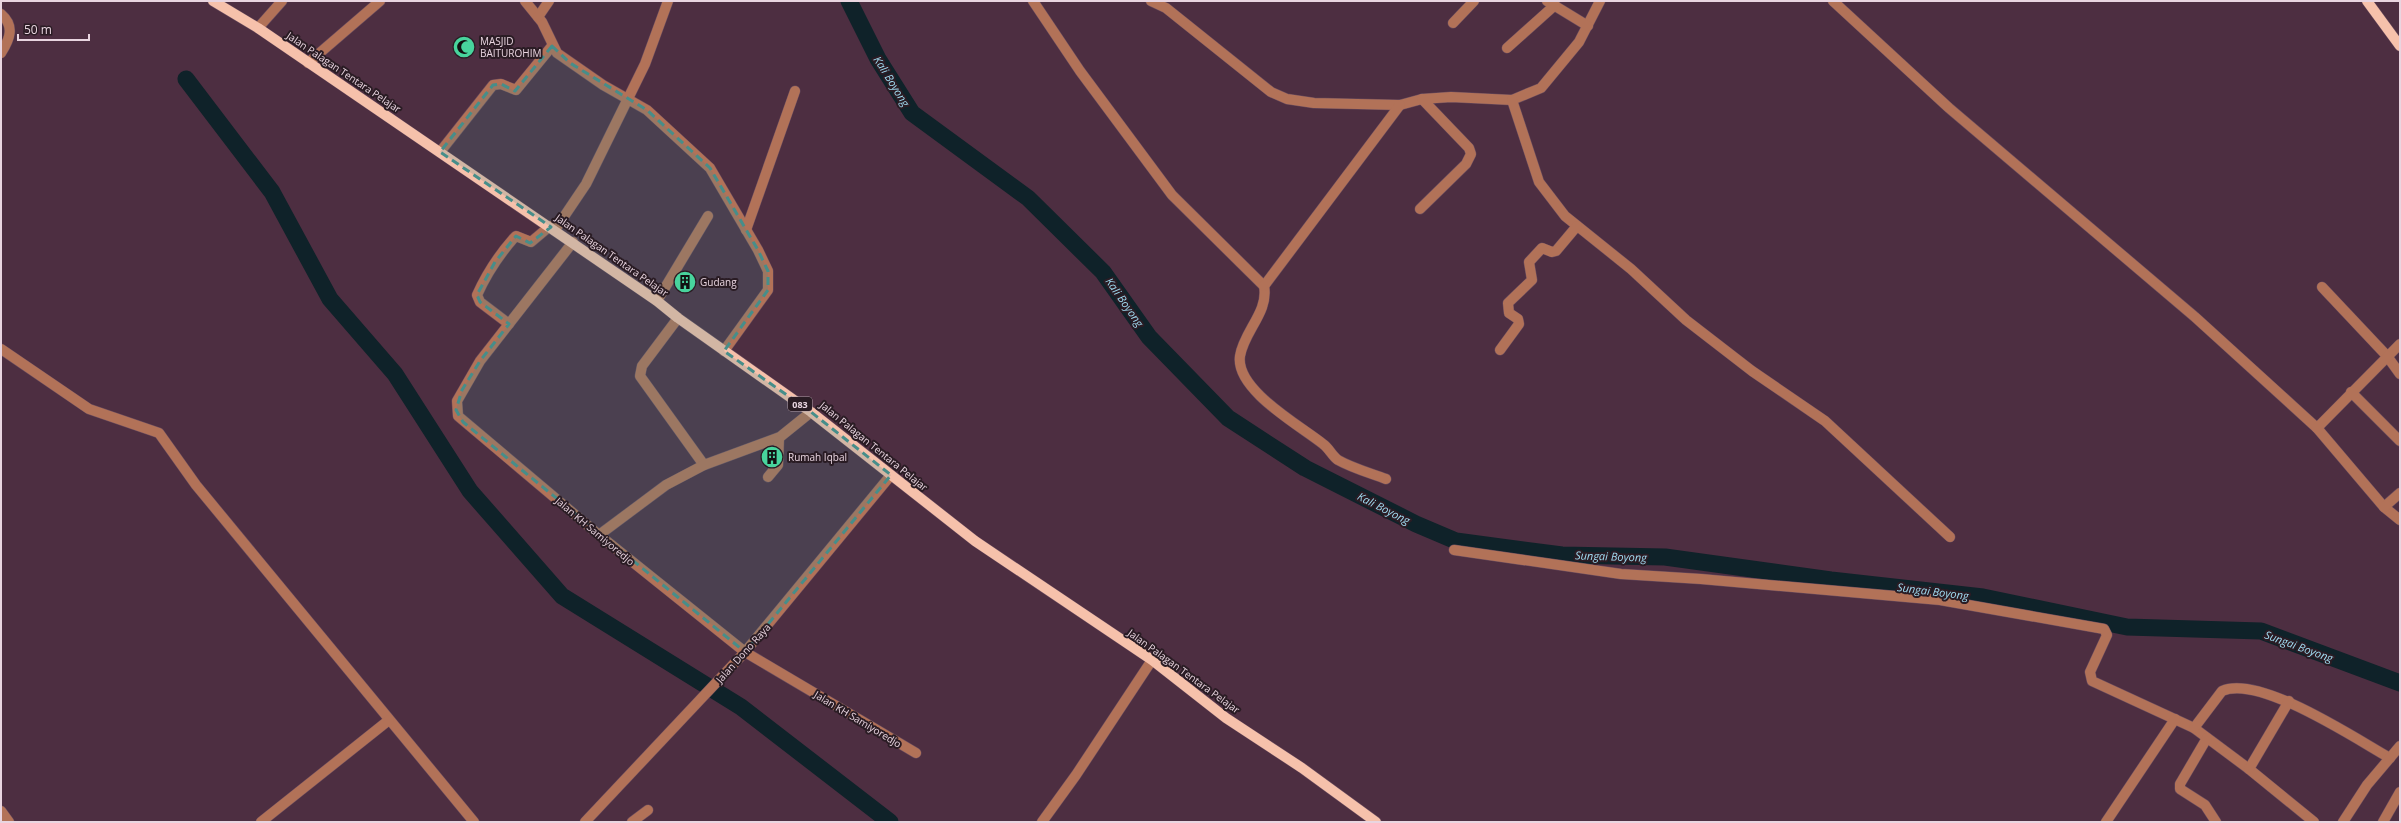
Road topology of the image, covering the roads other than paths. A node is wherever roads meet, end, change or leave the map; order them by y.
1 (213, 1) edge
2 (282, 1) edge
3 (380, 1) edge
4 (524, 1) edge
5 (549, 1) edge
6 (668, 1) edge
7 (1033, 1) edge
8 (1151, 1) edge
9 (1474, 1) edge
10 (1600, 1) edge
11 (1833, 1) edge
12 (2367, 1) edge
13 (1551, 3) edge
14 (1, 14) edge
15 (538, 17) junction
16 (1453, 23) dead end
17 (1588, 26) junction
18 (258, 28) junction
19 (552, 46) junction
20 (2400, 46) edge
21 (1507, 48) dead end
22 (1, 54) edge
23 (308, 63) junction
24 (795, 91) dead end
25 (628, 98) junction
26 (1422, 99) junction
27 (1512, 100) junction
28 (1400, 105) junction
29 (440, 152) junction
30 (1420, 209) dead end
31 (708, 216) dead end
32 (1577, 226) junction
33 (553, 228) junction
34 (746, 230) junction
35 (573, 242) junction
36 (1264, 286) junction
37 (2322, 287) dead end
38 (657, 301) junction
39 (678, 318) junction
40 (509, 324) junction
41 (2400, 344) edge
42 (1, 349) edge
43 (1500, 350) dead end
44 (724, 351) junction
45 (2387, 356) junction
46 (2400, 374) edge
47 (2351, 392) junction
48 (811, 412) junction
49 (2317, 428) junction
50 (779, 438) junction
51 (2400, 441) edge
52 (704, 465) junction
53 (891, 475) junction
54 (768, 477) dead end
55 (1386, 479) dead end
56 (2400, 493) edge
57 (2384, 507) junction
58 (2400, 520) edge
59 (599, 535) junction
60 (1950, 537) dead end
61 (1454, 550) dead end
62 (745, 652) junction
63 (1152, 660) junction
64 (2289, 701) junction
65 (2175, 719) junction
66 (389, 720) junction
67 (2194, 728) junction
68 (2207, 738) junction
69 (2400, 746) edge
70 (916, 753) dead end
71 (2390, 758) junction
72 (2249, 769) junction
73 (2400, 792) edge
74 (648, 810) dead end
75 (1, 811) edge
76 (9, 822) edge
77 (261, 822) edge
78 (474, 822) edge
79 (585, 822) edge
80 (632, 822) edge
81 (1042, 822) edge
82 (1376, 822) edge
83 (2106, 822) edge
84 (2216, 822) edge
85 (2314, 822) edge
86 (2343, 822) edge
87 (2383, 822) edge

1 - 18 main road, Jalan Palagan Tentara Pelajar / 083
2 - 18 street
3 - 23 street
4 - 15 street
5 - 15 street
6 - 25 street
7 - 36 street
8 - 28 street
9 - 16 street
10 - 17 street
11 - 49 street
12 - 20 main road
13 - 17 street
13 - 21 street
14 - 22 street
15 - 19 street
17 - 27 street
18 - 23 main road, Jalan Palagan Tentara Pelajar / 083
19 - 25 street
19 - 29 street
23 - 29 main road, Jalan Palagan Tentara Pelajar / 083
24 - 34 street
25 - 33 street
25 - 34 street
26 - 27 street
26 - 28 street
26 - 30 street
27 - 32 street
28 - 36 street
29 - 33 main road, Jalan Palagan Tentara Pelajar / 083
31 - 38 street
32 - 43 street
32 - 60 street
33 - 35 main road, Jalan Palagan Tentara Pelajar / 083
33 - 40 street
34 - 44 street
35 - 38 main road, Jalan Palagan Tentara Pelajar / 083
35 - 40 street, Jalan KH Samiyoredjo
36 - 55 street
37 - 45 street
38 - 39 main road, Jalan Palagan Tentara Pelajar / 083
39 - 44 main road, Jalan Palagan Tentara Pelajar / 083
39 - 52 street
40 - 59 street, Jalan KH Samiyoredjo
41 - 45 street
42 - 66 street
44 - 48 main road, Jalan Palagan Tentara Pelajar / 083
45 - 46 street
45 - 47 street
47 - 49 street
47 - 51 street
48 - 50 street
48 - 53 main road, Jalan Palagan Tentara Pelajar / 083
49 - 57 street
50 - 52 street
50 - 54 street
52 - 59 street
53 - 62 street, Jalan Dono Raya
53 - 63 main road, Jalan Palagan Tentara Pelajar / 083
56 - 57 street
57 - 58 street
59 - 62 street, Jalan KH Samiyoredjo
61 - 65 street
62 - 70 street, Jalan KH Samiyoredjo
62 - 79 street, Jalan Dono Raya
63 - 81 street
63 - 82 main road, Jalan Palagan Tentara Pelajar / 083
64 - 67 street
64 - 71 street
64 - 72 street
65 - 67 street
65 - 83 street
66 - 77 street
66 - 78 street
67 - 68 street
68 - 72 street
68 - 84 street
69 - 71 street
71 - 86 street
72 - 85 street
73 - 87 street
74 - 80 street
75 - 76 street

